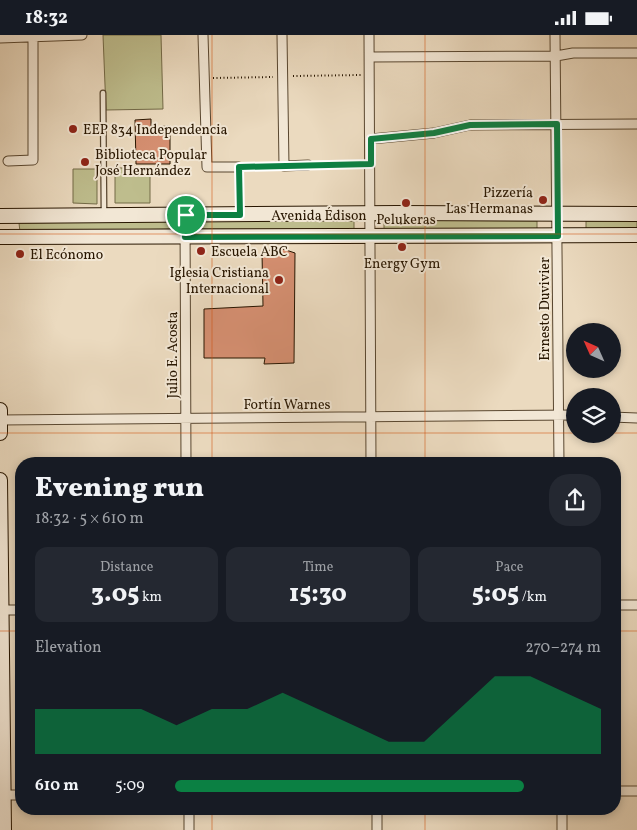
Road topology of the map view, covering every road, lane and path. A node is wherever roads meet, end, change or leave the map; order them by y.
1 (204, 35) edge
2 (282, 35) edge
3 (369, 35) edge
4 (556, 35) edge
5 (82, 36) edge
6 (0, 37) edge
7 (33, 38) junction
8 (637, 53) edge
9 (370, 57) junction
10 (556, 57) junction
11 (103, 93) dead end
12 (557, 124) junction
13 (637, 124) edge
14 (371, 139) junction
15 (8, 161) dead end
16 (371, 164) junction
17 (308, 165) joint
18 (284, 166) junction
19 (239, 167) junction
20 (558, 213) junction
21 (637, 214) edge
22 (186, 215) junction
23 (240, 215) junction
24 (371, 215) junction
25 (104, 216) junction
26 (0, 217) edge
27 (370, 235) junction
28 (637, 235) edge
29 (558, 236) junction
30 (0, 237) edge
31 (185, 237) junction
32 (0, 410) edge
33 (558, 414) junction
34 (566, 414) edge
35 (621, 417) edge
36 (371, 418) junction
37 (637, 418) edge
38 (186, 419) junction
39 (0, 420) edge
40 (0, 433) edge
41 (186, 457) edge
42 (371, 457) edge
43 (559, 457) edge
44 (0, 480) edge
45 (621, 605) edge
46 (637, 605) edge
47 (1, 610) edge
48 (15, 610) edge
49 (621, 791) edge
50 (637, 791) edge
51 (2, 795) edge
52 (15, 795) edge
53 (189, 815) edge
54 (377, 815) edge
55 (562, 815) edge
56 (4, 830) edge
57 (189, 830) edge
58 (377, 830) edge
59 (562, 830) edge

1 - 19 street
2 - 18 street
3 - 9 street
4 - 10 street, Ernesto Duvivier
5 - 7 street
6 - 7 street
7 - 15 street
8 - 10 street
9 - 10 street
9 - 14 street
10 - 12 street, Ernesto Duvivier
11 - 25 lane
12 - 13 street
12 - 14 street
12 - 20 street, Ernesto Duvivier
14 - 16 street
16 - 17 path
16 - 24 street
17 - 18 street
18 - 19 path
19 - 23 path
20 - 21 main road, Avenida Édison
20 - 24 main road, Avenida Édison
20 - 29 street, Ernesto Duvivier
22 - 23 main road, Avenida Édison
22 - 25 main road, Avenida Édison
22 - 31 street, Julio E. Acosta
23 - 24 main road, Avenida Édison
24 - 27 street
25 - 26 main road, Avenida Édison
27 - 29 main road, Avenida Édison
27 - 31 main road, Avenida Édison
27 - 36 street
28 - 29 main road, Avenida Édison
29 - 33 street, Ernesto Duvivier
30 - 31 main road, Avenida Édison
31 - 38 street, Julio E. Acosta
32 - 39 main road
33 - 34 street, Fortín Warnes
33 - 36 street, Fortín Warnes
33 - 43 street, Ernesto Duvivier
35 - 37 street
36 - 38 street, Fortín Warnes
36 - 42 street
38 - 39 street, Fortín Warnes
38 - 41 street, Julio E. Acosta
39 - 40 main road
44 - 47 main road
45 - 46 street
47 - 48 street
47 - 51 main road
49 - 50 street
51 - 52 street
51 - 56 main road
53 - 57 street
54 - 58 street
55 - 59 street

